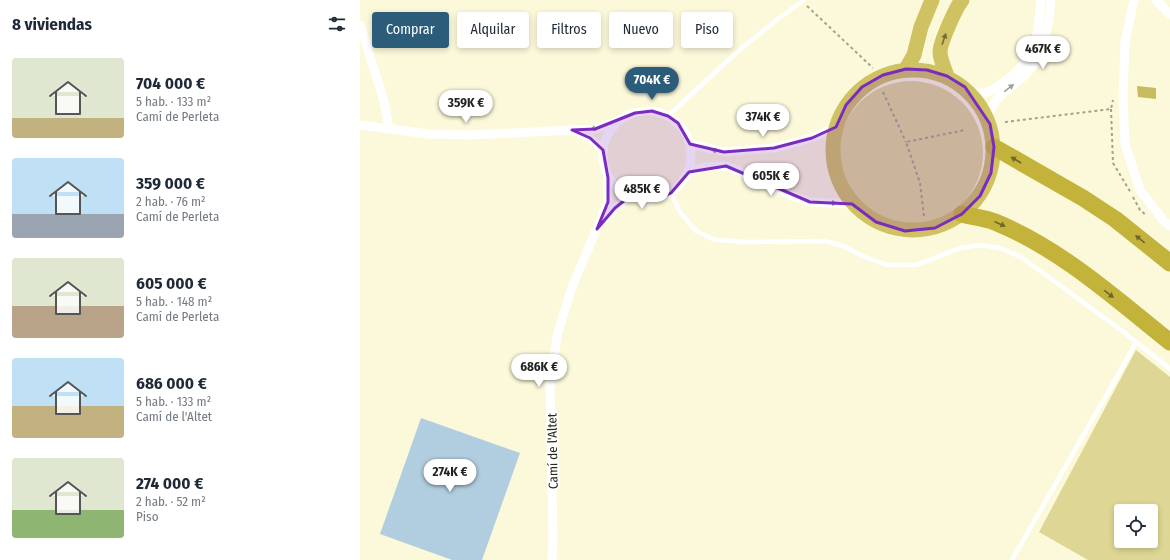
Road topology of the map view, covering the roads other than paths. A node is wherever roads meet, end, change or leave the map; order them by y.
1 (932, 0) edge
2 (962, 0) edge
3 (1041, 0) edge
4 (1051, 0) edge
5 (1134, 0) edge
6 (1156, 0) edge
7 (803, 1) edge
8 (1170, 14) edge
9 (360, 25) edge
10 (906, 69) junction
11 (947, 76) junction
12 (965, 87) junction
13 (668, 116) junction
14 (987, 119) junction
15 (619, 121) junction
16 (360, 125) edge
17 (836, 126) junction
18 (389, 129) junction
19 (572, 130) junction
20 (690, 144) junction
21 (994, 147) junction
22 (603, 150) junction
23 (688, 172) junction
24 (608, 178) junction
25 (671, 193) junction
26 (630, 196) junction
27 (852, 204) junction
28 (962, 214) junction
29 (1170, 226) edge
30 (597, 229) junction
31 (1170, 263) edge
32 (1136, 342) junction
33 (1170, 342) edge
34 (1170, 369) edge
35 (552, 560) edge
36 (1012, 560) edge

1 - 10 highway
11 -> 2 highway
3 - 12 street
14 -> 4 street
5 - 29 street
6 - 8 street
7 - 13 lane
9 - 18 street
10 - 11 highway
10 - 17 highway
11 - 12 highway
12 - 14 highway
13 - 15 street
13 - 20 street
14 - 21 highway
15 -> 19 street
15 - 22 street
16 - 18 street
17 -> 20 street
17 - 27 highway
18 - 19 street
19 - 22 street
20 - 23 street
21 - 28 highway
31 -> 21 highway
22 - 24 street
23 - 25 street
23 -> 27 street
24 - 26 street
24 - 30 street, Camí de l'Altet
25 - 26 street
25 - 32 lane
26 - 30 street
27 - 28 highway
28 -> 33 highway
30 - 35 street, Camí de l'Altet
32 - 34 lane
32 - 36 lane

